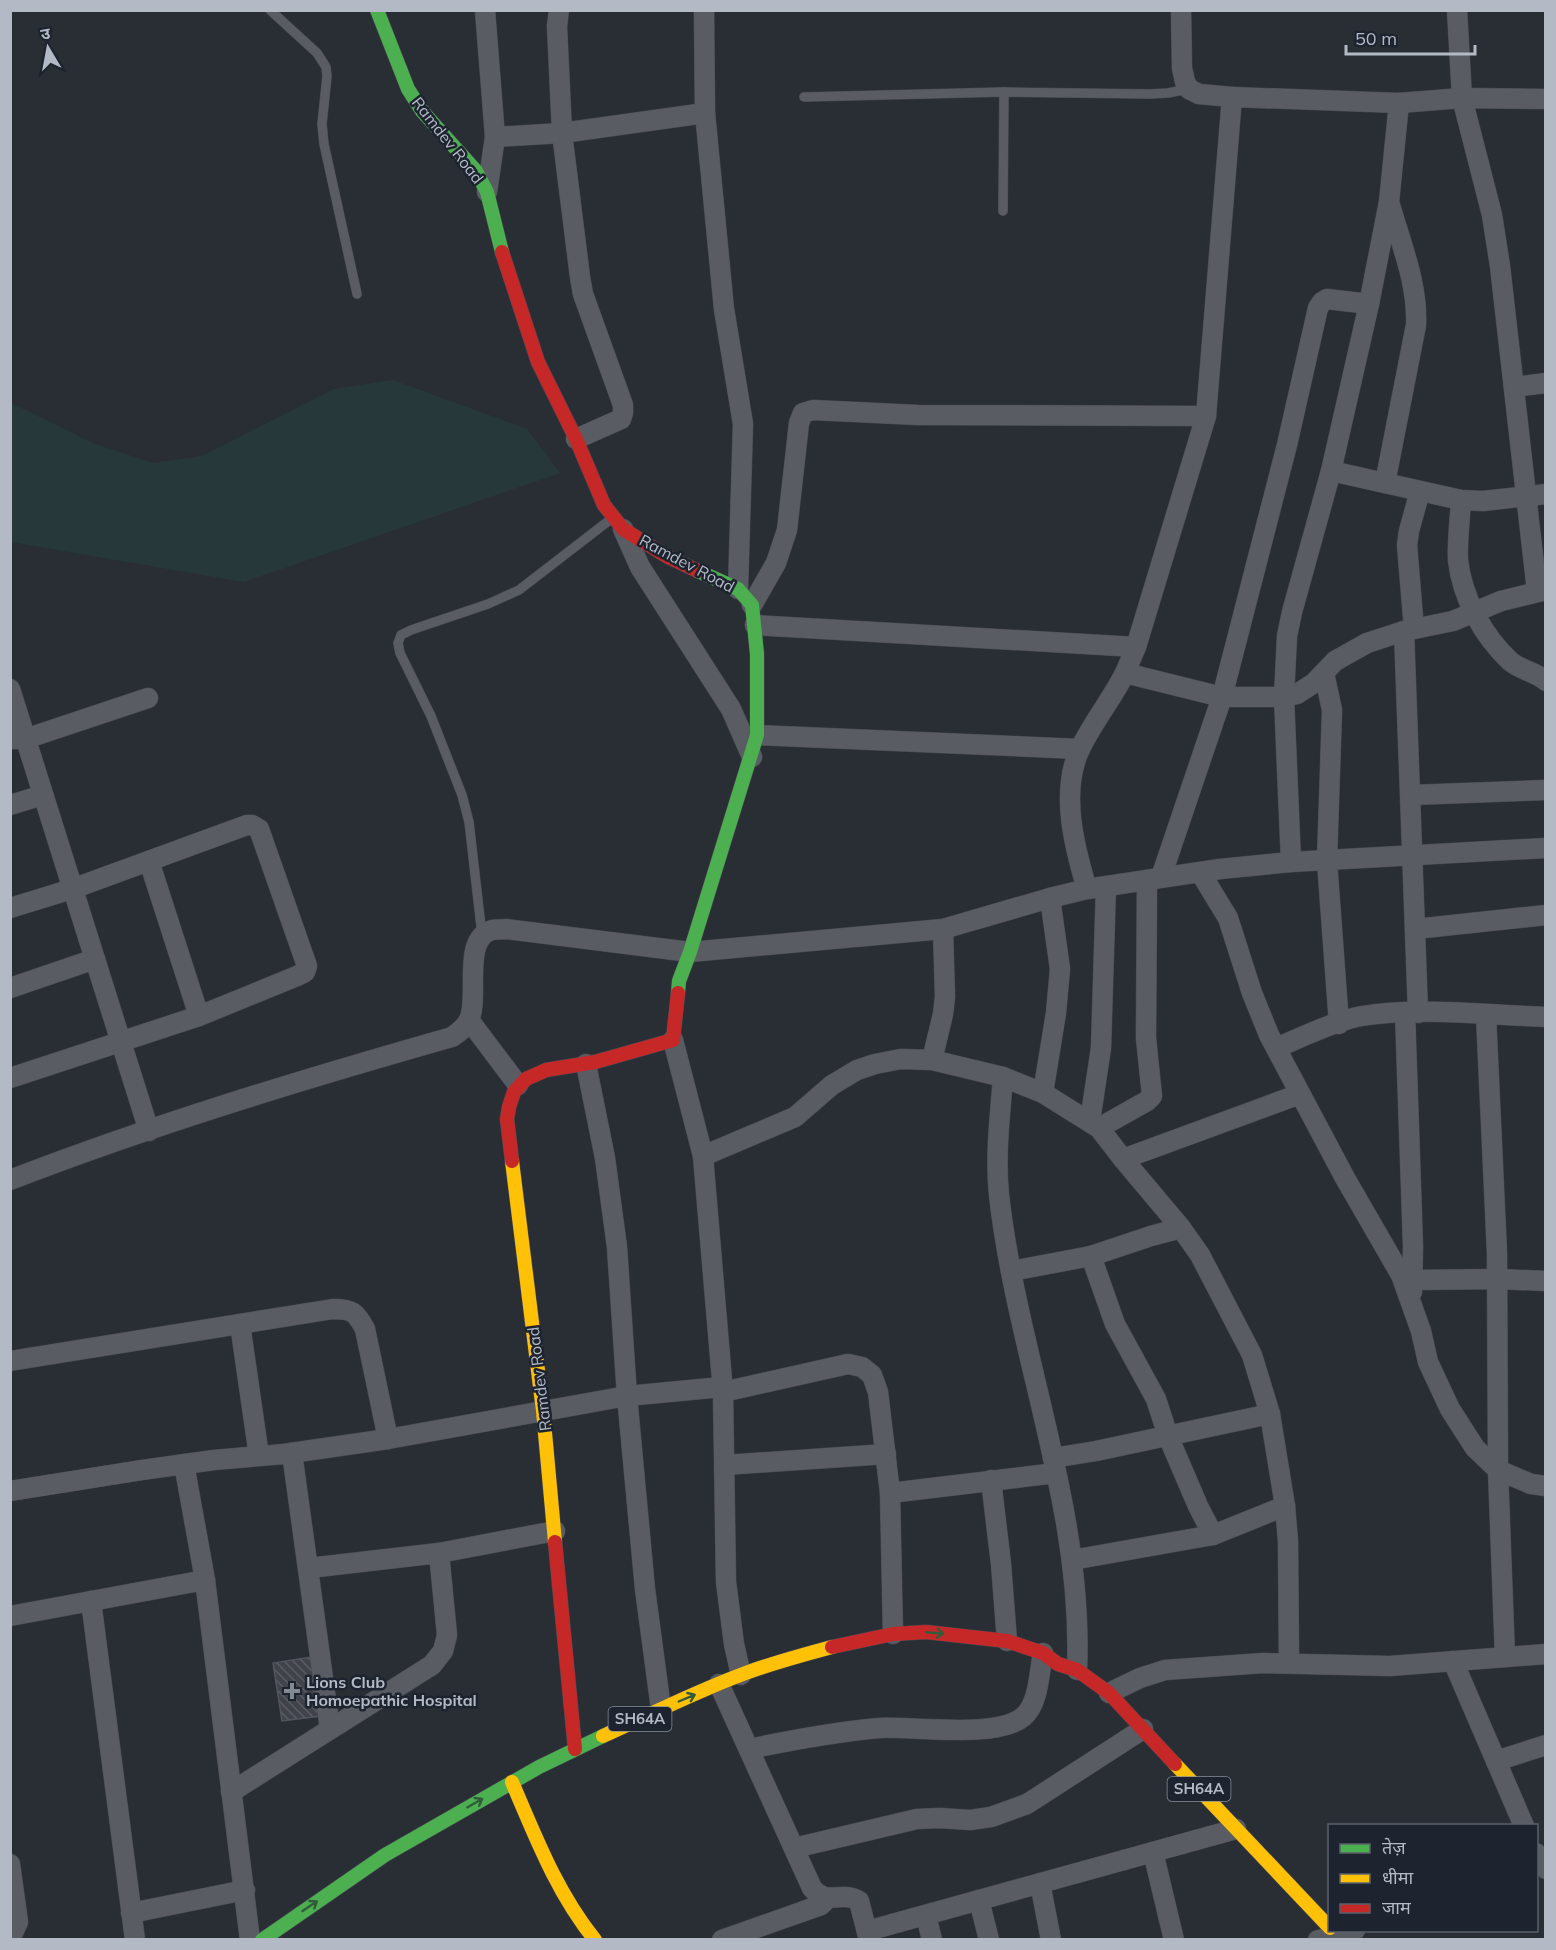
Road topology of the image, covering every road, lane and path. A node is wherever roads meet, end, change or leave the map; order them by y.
1 (270, 10) edge
2 (377, 10) edge
3 (485, 10) edge
4 (559, 10) edge
5 (704, 10) edge
6 (1181, 10) edge
7 (1456, 10) edge
8 (1189, 89) junction
9 (1004, 92) junction
10 (804, 97) dead end
11 (1232, 97) junction
12 (1462, 98) junction
13 (1545, 99) edge
14 (1399, 104) junction
15 (705, 113) junction
16 (562, 133) junction
17 (495, 137) junction
18 (487, 192) junction
19 (1389, 202) junction
20 (1003, 211) dead end
21 (357, 294) dead end
22 (1369, 304) junction
23 (1545, 383) edge
24 (1514, 387) junction
25 (1206, 416) junction
26 (576, 439) junction
27 (1331, 471) junction
28 (1384, 483) junction
29 (1420, 492) junction
30 (1536, 495) edge
31 (1461, 500) junction
32 (618, 523) junction
33 (738, 589) junction
34 (1541, 590) edge
35 (752, 605) junction
36 (1474, 613) junction
37 (755, 625) junction
38 (1409, 630) junction
39 (1136, 647) junction
40 (1125, 673) junction
41 (1324, 673) junction
42 (1545, 681) edge
43 (10, 689) edge
44 (1222, 697) junction
45 (148, 698) dead end
46 (1284, 698) junction
47 (757, 735) junction
48 (18, 739) edge
49 (1080, 749) junction
50 (752, 757) junction
51 (1545, 790) edge
52 (43, 795) junction
53 (1411, 795) junction
54 (10, 806) edge
55 (1545, 848) edge
56 (1413, 856) junction
57 (149, 861) junction
58 (1327, 861) junction
59 (1291, 862) junction
60 (1200, 872) junction
61 (1154, 879) junction
62 (1097, 888) junction
63 (72, 889) junction
64 (1050, 898) junction
65 (10, 908) edge
66 (1545, 915) edge
67 (943, 928) junction
68 (1415, 929) junction
69 (482, 935) junction
70 (690, 952) junction
71 (94, 959) junction
72 (10, 988) edge
73 (1411, 1013) junction
74 (1486, 1015) junction
75 (199, 1016) junction
76 (1545, 1017) edge
77 (469, 1020) junction
78 (1339, 1023) junction
79 (673, 1040) junction
80 (121, 1043) junction
81 (1276, 1048) junction
82 (932, 1060) junction
83 (586, 1064) junction
84 (1003, 1077) junction
85 (10, 1078) edge
86 (518, 1085) junction
87 (1043, 1093) junction
88 (1300, 1094) junction
89 (1094, 1125) junction
90 (149, 1131) junction
91 (703, 1156) junction
92 (1123, 1160) junction
93 (10, 1180) edge
94 (1182, 1228) junction
95 (1091, 1256) junction
96 (1011, 1271) junction
97 (1497, 1279) junction
98 (1413, 1280) junction
99 (1545, 1281) edge
100 (1412, 1303) junction
101 (240, 1324) junction
102 (10, 1361) edge
103 (723, 1390) junction
104 (627, 1396) junction
105 (543, 1411) junction
106 (1270, 1414) junction
107 (1168, 1436) junction
108 (388, 1439) junction
109 (292, 1453) junction
110 (886, 1454) junction
111 (259, 1456) junction
112 (184, 1464) junction
113 (724, 1465) junction
114 (1055, 1465) junction
115 (1498, 1470) junction
116 (991, 1480) junction
117 (1545, 1486) edge
118 (10, 1491) edge
119 (890, 1492) junction
120 (1285, 1506) junction
121 (555, 1531) junction
122 (1213, 1535) junction
123 (439, 1553) junction
124 (1072, 1560) junction
125 (309, 1568) junction
126 (205, 1580) junction
127 (91, 1601) junction
128 (10, 1616) edge
129 (893, 1634) junction
130 (1006, 1641) junction
131 (1545, 1654) edge
132 (1505, 1657) junction
133 (1453, 1661) junction
134 (1289, 1663) junction
135 (1050, 1664) junction
136 (727, 1690) junction
137 (1109, 1693) junction
138 (661, 1710) junction
139 (330, 1729) junction
140 (1143, 1730) junction
141 (1545, 1745) edge
142 (575, 1749) junction
143 (748, 1749) junction
144 (1496, 1761) junction
145 (512, 1782) junction
146 (231, 1792) junction
147 (1523, 1824) edge
148 (1236, 1829) junction
149 (794, 1848) junction
150 (1153, 1852) junction
151 (10, 1864) edge
152 (1040, 1884) junction
153 (245, 1890) junction
154 (827, 1899) junction
155 (979, 1900) junction
156 (131, 1913) junction
157 (926, 1915) junction
158 (1328, 1927) edge
159 (868, 1935) edge
160 (10, 1939) edge
161 (135, 1940) edge
162 (250, 1940) edge
163 (262, 1940) edge
164 (595, 1940) edge
165 (722, 1940) edge
166 (932, 1940) edge
167 (989, 1940) edge
168 (1051, 1940) edge
169 (1174, 1940) edge

1 - 21 lane
2 - 18 street, Ramdev Road
3 - 17 street
4 - 16 street
5 - 15 street
6 - 8 street
7 - 12 street
8 - 9 lane
8 - 11 street
9 - 10 lane
9 - 20 lane
11 - 14 street
11 - 25 street
12 - 13 street
12 - 14 street
12 - 24 street
14 - 19 street
15 - 16 street
15 - 33 street
16 - 17 street
16 - 26 street
17 - 18 street
18 - 26 street, Ramdev Road
19 - 22 street
19 - 28 street
22 - 27 street
22 - 44 street
23 - 24 street
24 - 30 street
25 - 35 street
25 - 39 street
26 - 32 street, Ramdev Road
27 - 28 street
27 - 46 street
28 - 29 street
29 - 31 street
29 - 38 street
30 - 31 street
30 - 34 street
31 - 36 street
32 - 33 street, Ramdev Road
32 - 50 street
32 - 69 lane
33 - 35 street, Ramdev Road
34 - 36 street
35 - 37 street, Ramdev Road
36 - 38 street
36 - 42 street
37 - 39 street
37 - 47 street, Ramdev Road
38 - 41 street
38 - 53 street
39 - 40 street
40 - 44 street
40 - 49 street
41 - 46 street
41 - 58 street
43 - 48 street
44 - 46 street
44 - 61 street
45 - 48 street
46 - 59 street
47 - 49 street
47 - 50 street, Ramdev Road
48 - 52 street
49 - 62 street
50 - 70 street, Ramdev Road
51 - 53 street
52 - 54 street
52 - 63 street
53 - 56 street
55 - 56 street
56 - 58 street
56 - 68 street
57 - 63 street
57 - 75 street
57 - 75 street
58 - 59 street
58 - 78 street
59 - 60 street
60 - 61 street
60 - 81 street
61 - 62 street
61 - 89 street
62 - 64 street
62 - 89 street
63 - 65 street
63 - 71 street
64 - 67 street
64 - 87 street
66 - 68 street
67 - 70 street
67 - 82 street
68 - 73 street
69 - 70 street
69 - 77 street
70 - 79 street, Ramdev Road
71 - 72 street
71 - 80 street
73 - 74 street
73 - 78 street
73 - 98 street
74 - 76 street
74 - 97 street
75 - 80 street
77 - 86 street
77 - 90 street
78 - 81 street
79 - 83 street
79 - 91 street
80 - 85 street
80 - 90 street
81 - 88 street
82 - 84 street
82 - 91 street
83 - 86 street
83 - 104 street
84 - 87 street
84 - 96 street
86 - 105 street, Ramdev Road
87 - 89 street
88 - 92 street
88 - 100 street
89 - 92 street
90 - 93 street
91 - 103 street
92 - 94 street
94 - 95 street
94 - 106 street
95 - 96 street
95 - 107 street
96 - 114 street
97 - 98 street
97 - 99 street
97 - 115 street
98 - 100 street
100 - 115 street
101 - 102 street
101 - 108 street
101 - 111 street
103 - 104 street
103 - 110 street
103 - 113 street
104 - 105 street
104 - 138 street
105 - 108 street
105 - 121 street, Ramdev Road
106 - 107 street
106 - 120 street
107 - 114 street
107 - 122 street
108 - 109 street
109 - 111 street
109 - 125 street
110 - 113 street
110 - 119 street
111 - 112 street
112 - 118 street
112 - 126 street
113 - 136 street
114 - 116 street
114 - 124 street
115 - 117 street
115 - 132 street
116 - 119 street
116 - 130 street
119 - 129 street
120 - 122 street
120 - 134 street
121 - 123 street
121 - 142 street, Ramdev Road
122 - 124 street
123 - 125 street
123 - 139 street
124 - 135 street
125 - 139 street
126 - 127 street
126 - 146 street
127 - 128 street
127 - 156 street
129 -> 130 street, SH64A
129 - 136 street, SH64A
130 - 135 street, SH64A
131 - 132 street
132 - 133 street
133 - 134 street
133 - 144 street
134 - 137 street
135 - 137 street, SH64A
135 - 143 street
138 -> 136 street, SH64A
136 - 143 street
137 - 140 street, SH64A
138 - 142 street, SH64A
139 - 146 street
140 - 148 street, SH64A
140 - 149 street
141 - 144 street
142 - 145 street, SH64A
143 - 149 street
144 - 147 street
163 -> 145 street, SH64A
145 - 164 street
146 - 153 street
148 - 150 street
148 - 158 street, SH64A
149 - 154 street
150 - 152 street
150 - 169 street
151 - 160 street
152 - 155 street
152 - 168 street
153 - 156 street
153 - 162 street
154 - 159 street
154 - 165 street
155 - 157 street
155 - 167 street
156 - 161 street
157 - 159 street
157 - 166 street

